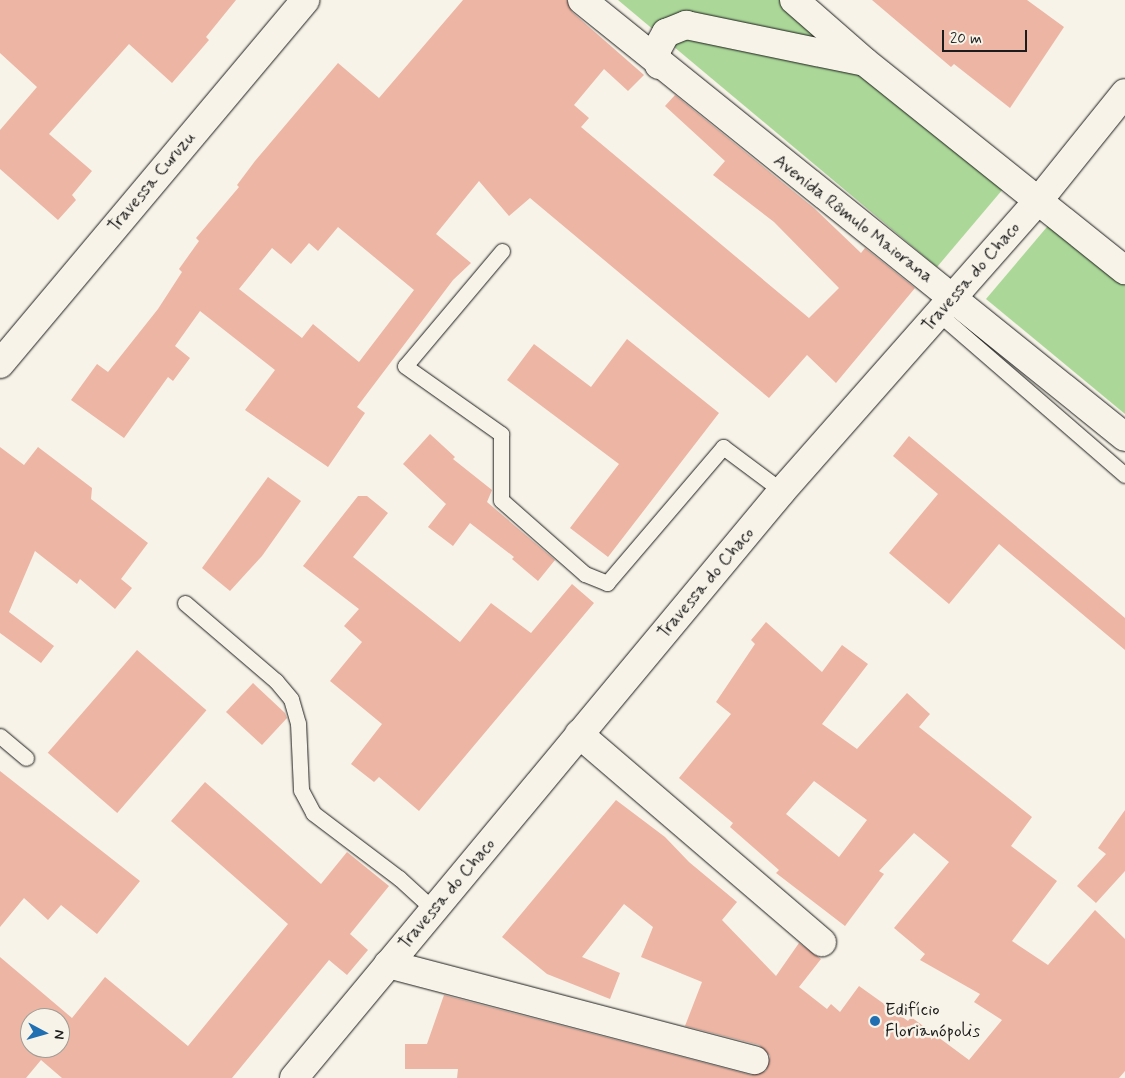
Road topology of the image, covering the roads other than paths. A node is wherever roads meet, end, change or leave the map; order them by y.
1 (304, 0) edge
2 (582, 0) edge
3 (794, 0) edge
4 (865, 62) junction
5 (659, 65) junction
6 (1125, 94) edge
7 (1039, 200) junction
8 (502, 250) dead end
9 (1125, 270) edge
10 (946, 306) junction
11 (0, 364) edge
12 (1125, 437) edge
13 (1125, 475) edge
14 (782, 491) junction
15 (184, 603) dead end
16 (579, 734) junction
17 (0, 736) edge
18 (26, 758) dead end
19 (434, 910) junction
20 (822, 942) dead end
21 (388, 964) junction
22 (755, 1060) dead end
23 (294, 1078) edge

1 - 11 street, Travessa Curuzu
2 - 5 street, Avenida Rômulo Maiorana
3 - 4 street
4 - 5 street
4 - 7 street
5 - 10 street, Avenida Rômulo Maiorana
6 - 7 street, Travessa do Chaco
7 - 9 street
7 - 10 street, Travessa do Chaco
8 - 14 lane
10 - 12 street, Avenida Rômulo Maiorana
10 - 13 lane
10 - 14 street, Travessa do Chaco
14 - 16 street, Travessa do Chaco
15 - 19 lane
16 - 19 street, Travessa do Chaco
16 - 20 street
17 - 18 lane
19 - 21 street, Travessa do Chaco
21 - 22 street
21 - 23 street, Travessa do Chaco

